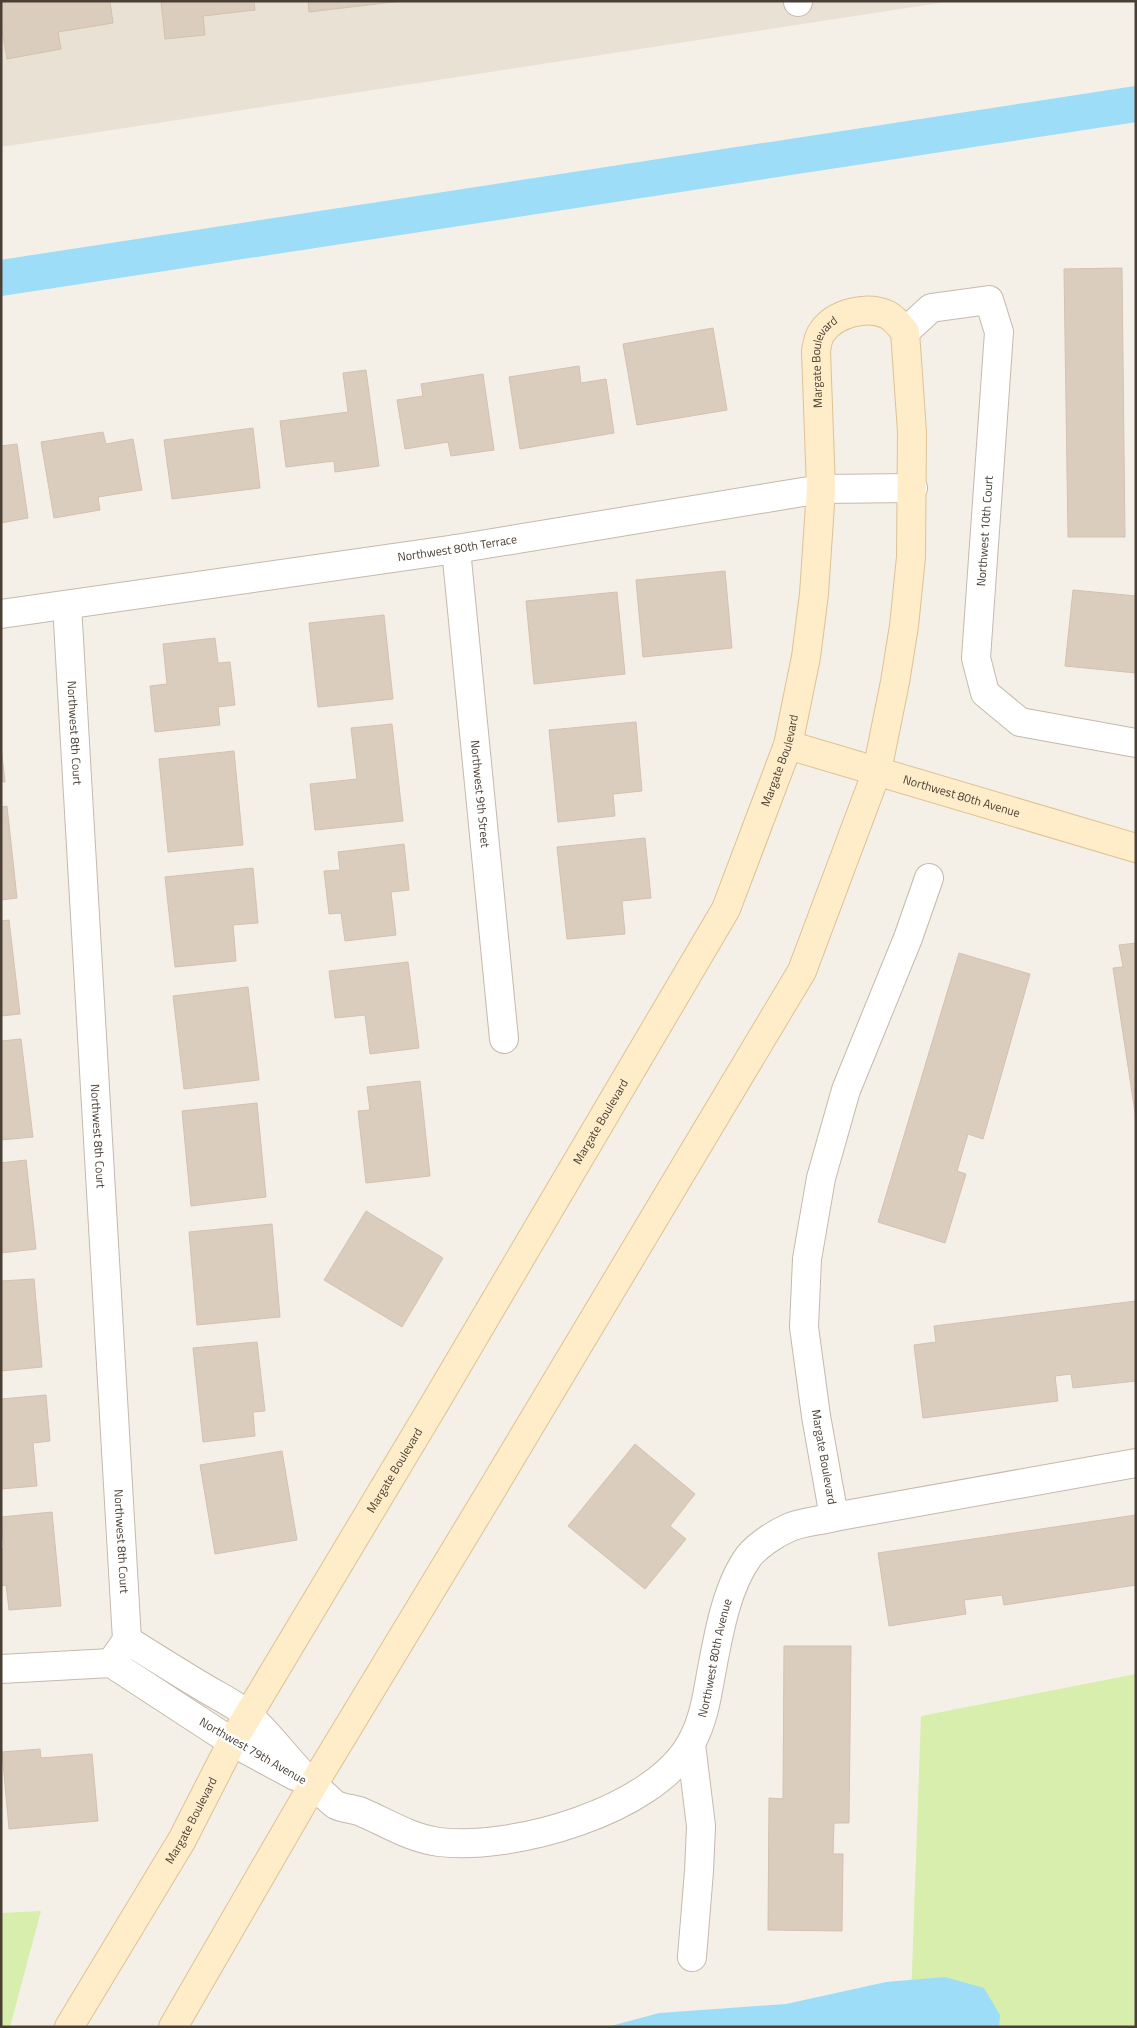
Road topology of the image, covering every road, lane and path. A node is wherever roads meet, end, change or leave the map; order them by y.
1 (905, 332) junction
2 (913, 488) junction
3 (821, 489) junction
4 (456, 549) junction
5 (66, 605) junction
6 (1, 614) edge
7 (1136, 743) edge
8 (788, 745) junction
9 (877, 771) junction
10 (1136, 848) edge
11 (929, 878) dead end
12 (504, 1039) dead end
13 (1136, 1464) edge
14 (834, 1517) junction
15 (127, 1640) junction
16 (111, 1664) junction
17 (1, 1669) edge
18 (248, 1715) junction
19 (232, 1742) junction
20 (691, 1744) junction
21 (313, 1785) junction
22 (692, 1957) dead end
23 (69, 2027) edge
24 (173, 2027) edge

1 - 2 street
1 - 3 street, Margate Boulevard
1 - 7 street, Northwest 10th Court
2 - 3 street, Northwest 80th Terrace
2 - 9 street
3 - 4 street, Northwest 80th Terrace
3 - 8 street, Margate Boulevard
4 - 5 street, Northwest 80th Terrace
4 - 12 street, Northwest 9th Street
5 - 6 street, Northwest 80th Terrace
5 - 15 street, Northwest 8th Court
8 - 9 street, Northwest 80th Avenue
8 - 18 street, Margate Boulevard
9 - 10 street, Northwest 80th Avenue
9 - 21 street
11 - 14 street, Margate Boulevard
13 - 14 street, Northwest 80th Avenue
14 - 20 street, Northwest 80th Avenue
15 - 16 street
15 - 18 street, Northwest 79th Avenue
16 - 17 street
16 - 19 street, Northwest 79th Avenue
18 - 19 street, Margate Boulevard
18 - 21 street, Northwest 79th Avenue
19 - 21 street, Northwest 79th Avenue
19 - 23 street, Margate Boulevard
20 - 21 street, Northwest 80th Avenue
20 - 22 street
21 - 24 street

